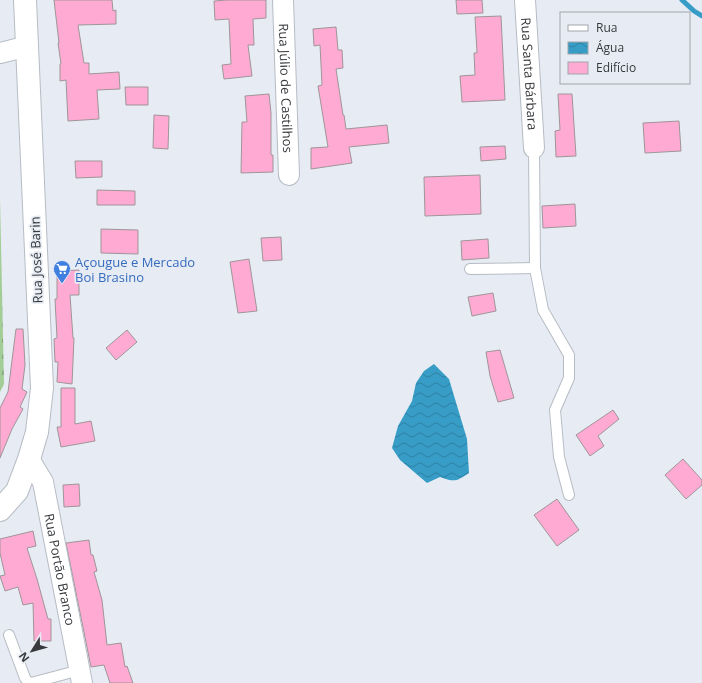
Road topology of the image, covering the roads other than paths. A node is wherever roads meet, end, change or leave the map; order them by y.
1 (25, 0) edge
2 (283, 0) edge
3 (525, 0) edge
4 (28, 46) junction
5 (0, 53) edge
6 (534, 148) joint
7 (289, 175) dead end
8 (535, 268) junction
9 (470, 269) dead end
10 (29, 459) junction
11 (569, 495) dead end
12 (0, 510) edge
13 (9, 634) dead end
14 (81, 676) edge
15 (30, 683) edge

1 - 4 main road, Rua José Barin
2 - 7 street, Rua Júlio de Castilhos
3 - 6 street, Rua Santa Bárbara
4 - 5 street
4 - 10 main road, Rua José Barin
6 - 8 lane
8 - 9 lane
8 - 11 lane
10 - 12 main road, Rua José Barin
10 - 14 street, Rua Portão Branco
13 - 15 lane
14 - 15 lane

